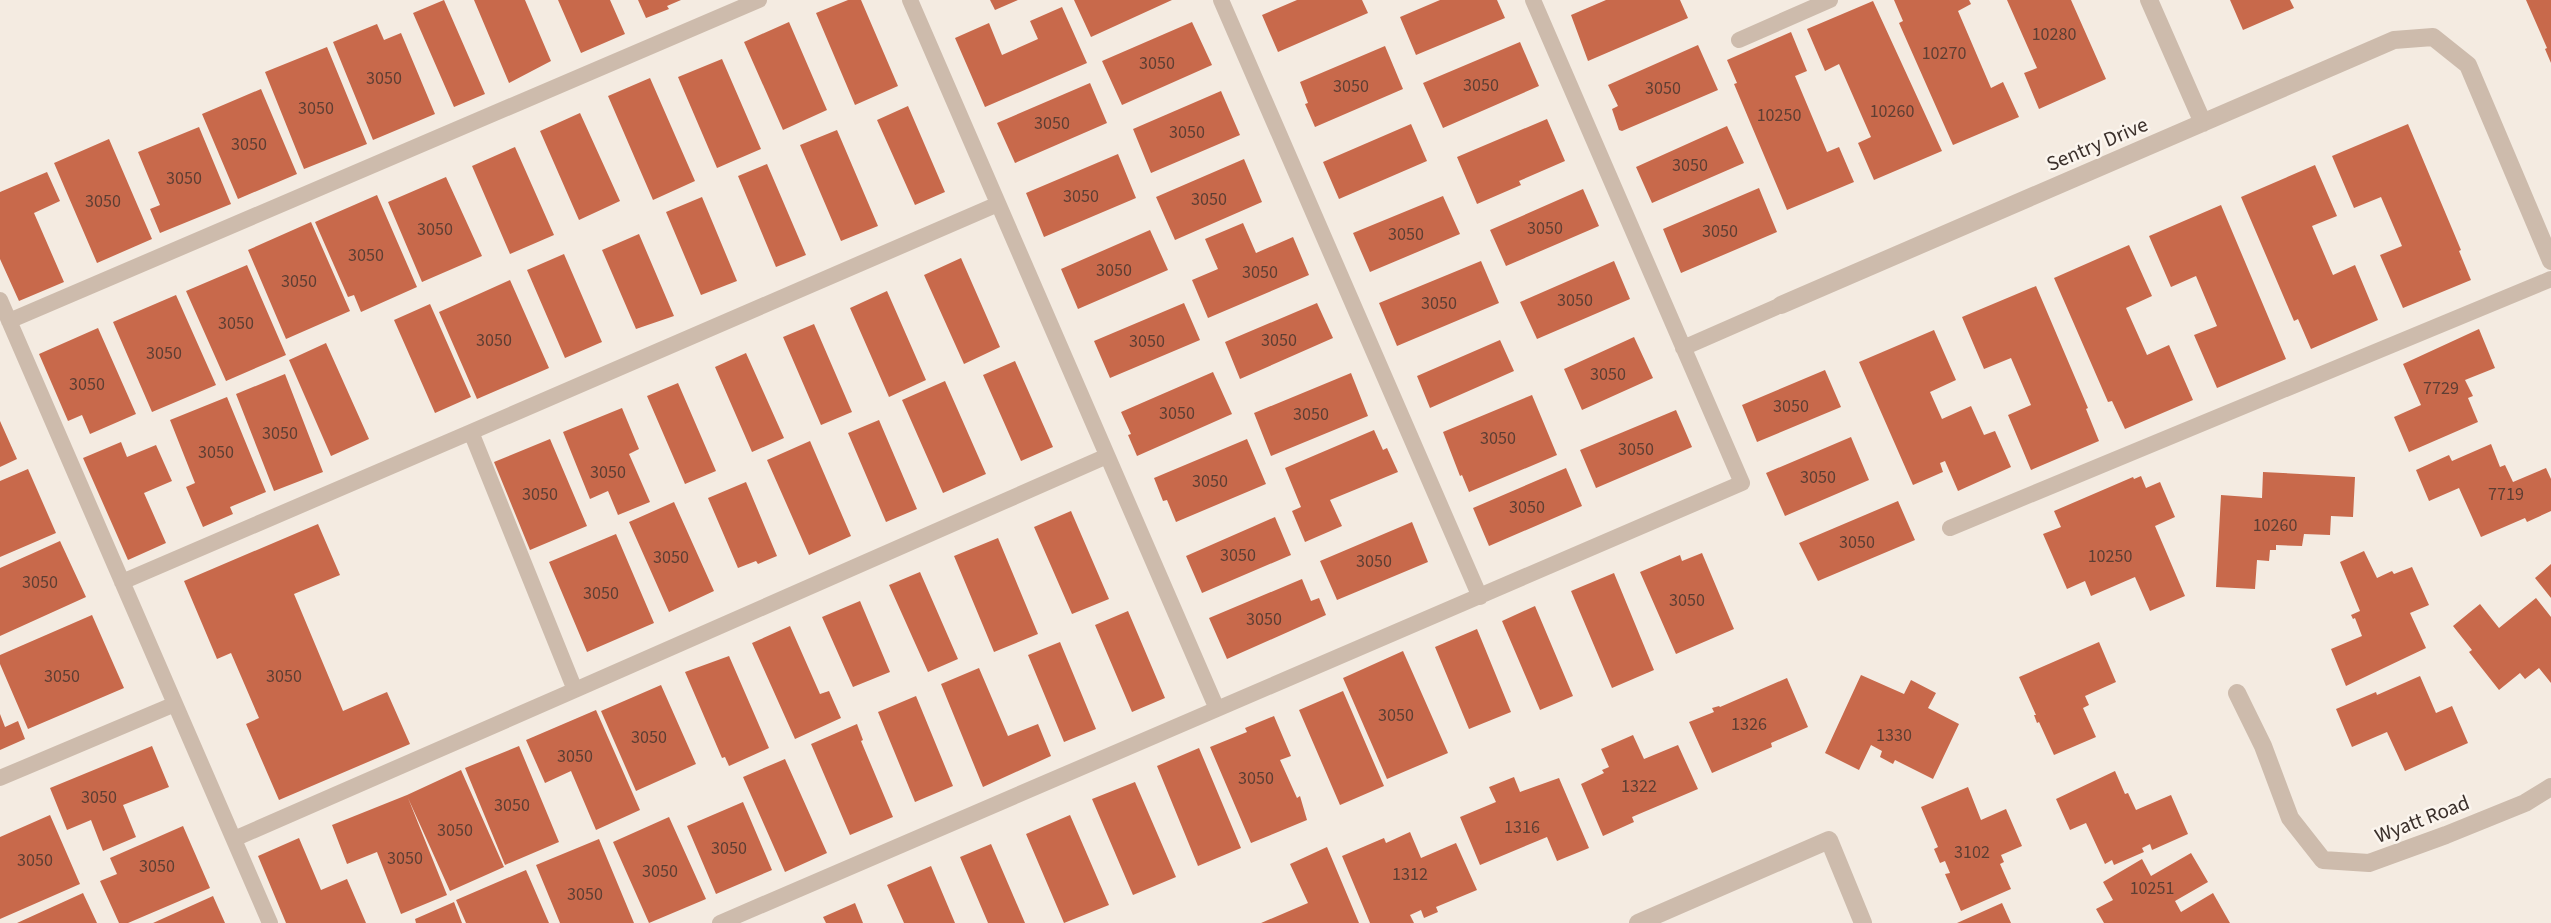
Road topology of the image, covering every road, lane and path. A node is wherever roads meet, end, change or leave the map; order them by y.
1 (759, 0) edge
2 (910, 0) edge
3 (1222, 0) edge
4 (1533, 0) edge
5 (1830, 0) edge
6 (2149, 0) edge
7 (1739, 40) dead end
8 (2203, 123) junction
9 (998, 204) junction
10 (2551, 261) edge
11 (2551, 279) edge
12 (0, 300) edge
13 (1781, 305) joint
14 (9, 321) junction
15 (1683, 348) junction
16 (471, 432) junction
17 (1107, 456) junction
18 (1950, 528) dead end
19 (122, 582) junction
20 (1480, 597) junction
21 (575, 690) junction
22 (2237, 693) dead end
23 (175, 704) junction
24 (1217, 709) junction
25 (0, 778) edge
26 (2551, 788) edge
27 (234, 839) junction
28 (270, 923) edge
29 (719, 923) edge
30 (1638, 923) edge
31 (1863, 923) edge

1 - 14 lane
2 - 9 lane
3 - 20 lane
4 - 15 lane
5 - 7 lane
6 - 8 street
8 - 10 street, Sentry Drive
8 - 13 street, Sentry Drive
9 - 16 lane
9 - 17 lane
11 - 18 lane
12 - 14 lane
13 - 15 lane
14 - 19 lane
15 - 20 lane
16 - 19 lane
16 - 21 lane
17 - 21 lane
17 - 24 lane
19 - 23 lane
20 - 24 lane
21 - 27 lane
22 - 26 street, Wyatt Road
23 - 25 lane
23 - 27 lane
24 - 29 lane
27 - 28 lane
30 - 31 street

